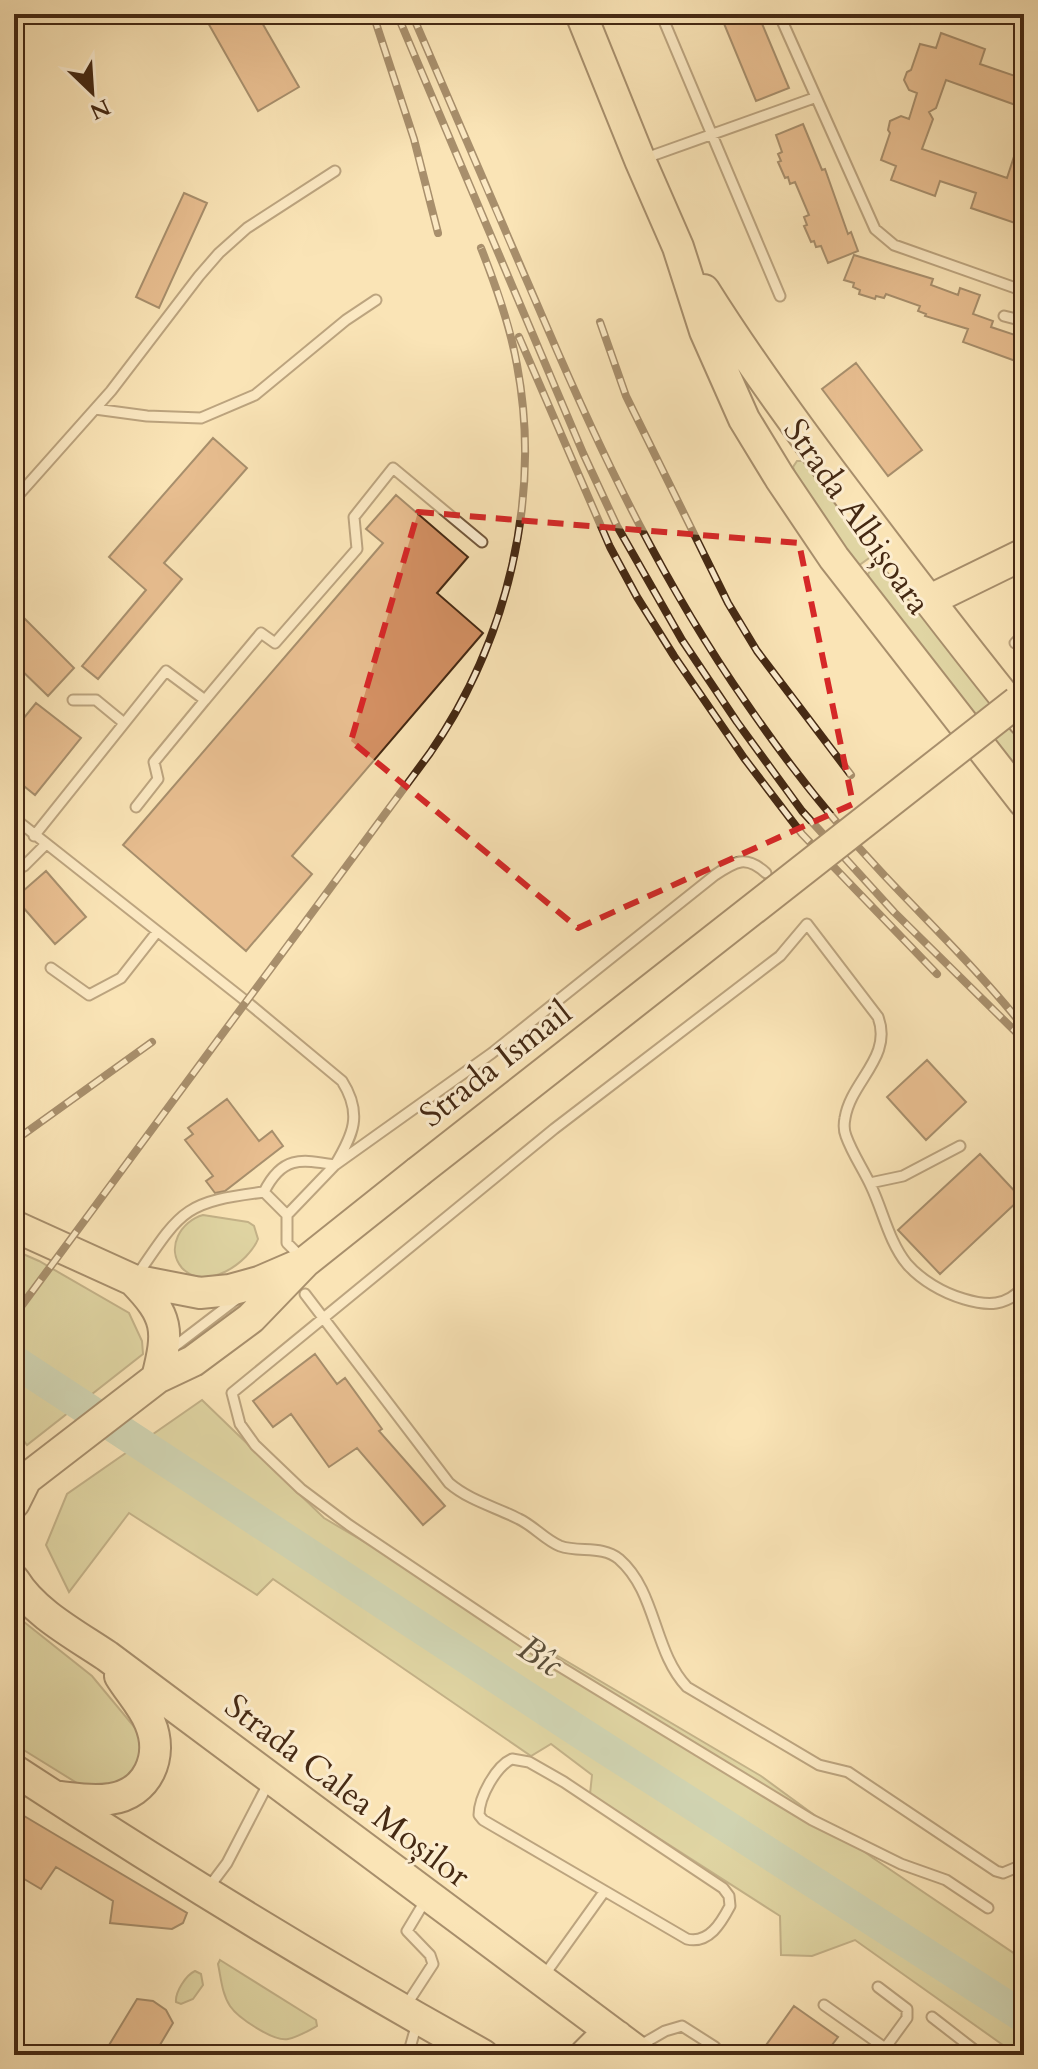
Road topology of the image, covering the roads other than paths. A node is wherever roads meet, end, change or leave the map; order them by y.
1 (581, 14) edge
2 (661, 14) edge
3 (779, 14) edge
4 (814, 98) junction
5 (712, 136) junction
6 (640, 160) junction
7 (335, 171) dead end
8 (678, 247) junction
9 (1024, 291) edge
10 (780, 296) dead end
11 (376, 300) dead end
12 (1004, 316) dead end
13 (1024, 321) edge
14 (95, 409) junction
15 (813, 450) junction
16 (780, 478) junction
17 (14, 500) edge
18 (482, 542) dead end
19 (1024, 554) edge
20 (928, 601) junction
21 (1024, 634) edge
22 (1015, 643) dead end
23 (1024, 697) edge
24 (73, 700) dead end
25 (205, 700) junction
26 (1024, 721) edge
27 (124, 723) junction
28 (1024, 802) edge
29 (136, 807) dead end
30 (14, 818) edge
31 (34, 836) junction
32 (45, 845) junction
33 (14, 871) edge
34 (766, 873) dead end
35 (157, 932) junction
36 (51, 968) dead end
37 (960, 1146) dead end
38 (335, 1165) junction
39 (870, 1183) junction
40 (264, 1192) junction
41 (287, 1215) junction
42 (14, 1226) edge
43 (305, 1262) junction
44 (133, 1280) junction
45 (259, 1282) junction
46 (1024, 1286) edge
47 (305, 1294) dead end
48 (321, 1319) junction
49 (156, 1367) junction
50 (26, 1483) edge
51 (14, 1580) edge
52 (107, 1656) junction
53 (14, 1770) edge
54 (270, 1779) junction
55 (54, 1796) junction
56 (1015, 1868) dead end
57 (206, 1891) junction
58 (604, 1892) junction
59 (428, 1896) junction
60 (988, 1908) dead end
61 (541, 1980) junction
62 (878, 1987) dead end
63 (824, 2005) dead end
64 (410, 2014) junction
65 (932, 2017) dead end
66 (631, 2046) edge
67 (882, 2051) edge
68 (408, 2055) edge
69 (483, 2055) edge
70 (585, 2055) edge
71 (720, 2055) edge
72 (981, 2055) edge

1 - 6 main road, Strada Albișoara
2 - 5 lane
3 - 4 lane
4 - 5 lane
4 - 9 lane
5 - 6 lane
5 - 10 lane
6 - 8 main road, Strada Albișoara
7 - 14 lane
8 - 15 main road, Strada Albișoara
8 - 16 main road, Strada Albișoara
11 - 14 lane
12 - 13 lane
14 - 17 lane
15 - 16 main road
15 - 20 main road, Strada Albișoara
16 - 28 main road, Strada Albișoara
18 - 25 lane
19 - 20 main road
20 - 26 main road, Strada Albișoara
21 - 22 lane
23 - 43 main road, Strada Ismail, bridge
24 - 27 lane
25 - 27 lane
25 - 29 lane
27 - 31 lane
30 - 31 lane
31 - 32 lane
32 - 33 lane
32 - 35 lane
34 - 38 lane
35 - 36 lane
35 - 38 lane
37 - 39 lane
38 - 40 lane
38 - 41 lane
39 - 46 lane
39 - 48 lane
40 - 41 lane
40 - 44 lane
41 - 43 lane
42 - 44 main road
43 - 45 main road
43 - 49 main road, Strada Ismail
44 - 45 main road
44 - 49 main road
45 - 49 lane, Strada Ismail
47 - 48 lane
48 - 56 lane
48 - 60 lane
49 - 50 main road, Strada Ismail
51 - 52 main road, Strada Calea Moșilor
52 - 54 main road, Strada Calea Moșilor
52 - 55 main road
53 - 55 main road
54 - 57 lane
54 - 59 main road, Strada Calea Moșilor
55 - 57 main road
57 - 64 main road
58 - 58 lane
58 - 61 lane
59 - 61 main road, Strada Calea Moșilor
59 - 64 lane
61 - 66 main road, Strada Calea Moșilor
62 - 67 lane
63 - 67 lane
64 - 68 lane
64 - 69 main road
65 - 72 lane
66 - 70 main road
66 - 71 lane

